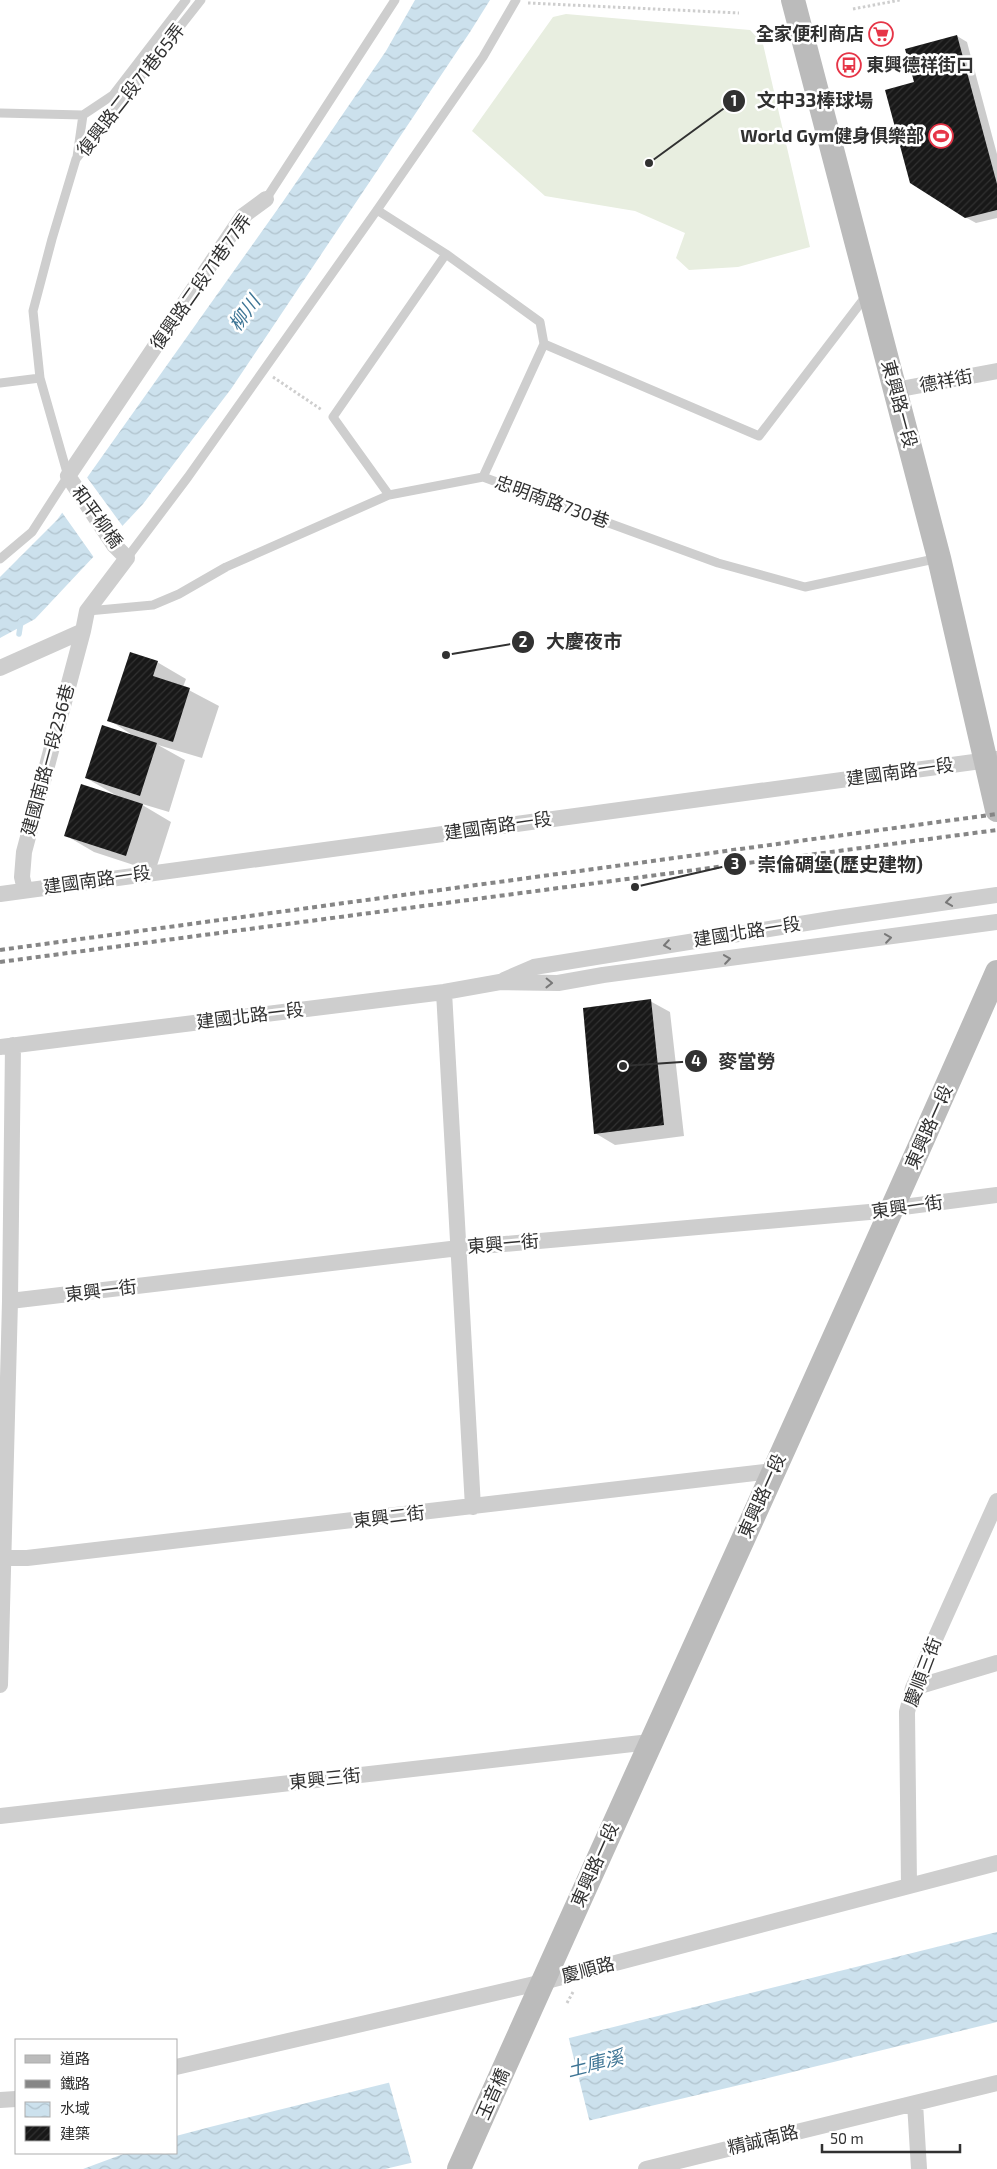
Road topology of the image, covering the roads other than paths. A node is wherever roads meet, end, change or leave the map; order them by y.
1 (186, 0) edge
2 (201, 0) edge
3 (395, 0) edge
4 (793, 0) edge
5 (516, 1) edge
6 (0, 113) edge
7 (83, 115) junction
8 (76, 159) junction
9 (266, 200) joint
10 (377, 210) junction
11 (446, 254) junction
12 (869, 292) junction
13 (544, 344) junction
14 (997, 371) edge
15 (40, 378) junction
16 (0, 383) edge
17 (895, 390) junction
18 (482, 477) junction
19 (69, 478) junction
20 (389, 495) junction
21 (127, 558) junction
22 (940, 558) junction
23 (0, 559) edge
24 (87, 611) junction
25 (83, 631) junction
26 (0, 668) edge
27 (992, 760) edge
28 (997, 810) edge
29 (25, 890) junction
30 (0, 894) edge
31 (997, 895) edge
32 (997, 922) edge
33 (997, 972) edge
34 (500, 982) junction
35 (444, 992) junction
36 (6, 1046) edge
37 (997, 1195) edge
38 (892, 1210) junction
39 (459, 1248) junction
40 (10, 1301) junction
41 (773, 1471) junction
42 (997, 1501) edge
43 (473, 1507) junction
44 (2, 1558) edge
45 (997, 1663) edge
46 (0, 1685) edge
47 (913, 1688) junction
48 (650, 1742) junction
49 (0, 1816) edge
50 (997, 1863) edge
51 (910, 1885) junction
52 (543, 1982) junction
53 (526, 2018) joint
54 (178, 2067) edge
55 (997, 2083) edge
56 (15, 2099) edge
57 (0, 2100) edge
58 (915, 2104) junction
59 (460, 2169) edge
60 (646, 2169) edge
61 (919, 2169) edge

1 - 7 lane
2 - 8 lane, 復興路二段71巷65弄
3 - 9 lane, 復興路二段71巷77弄
4 - 12 street, 東興路一段
5 - 10 lane
6 - 7 lane
7 - 8 lane
8 - 15 lane, 復興路二段71巷65弄
9 - 19 street, 復興路二段71巷77弄
10 - 11 lane
10 - 21 lane
11 - 13 lane
11 - 20 lane
12 - 13 lane
12 - 17 street, 東興路一段
13 - 18 lane
14 - 17 street, 德祥街
15 - 16 lane
15 - 19 lane, 復興路二段71巷65弄
17 - 22 street, 東興路一段
18 - 20 lane, 忠明南路730巷
18 - 22 lane, 忠明南路730巷
19 - 21 street, 和平柳橋
19 - 23 lane, 復興路二段71巷77弄
20 - 24 lane, 忠明南路730巷
21 - 24 street
22 - 27 street, 東興路一段
24 - 25 street
25 - 26 street
25 - 29 street, 建國南路一段236巷
27 - 28 street, 東興路一段
27 - 29 street, 建國南路一段
29 - 30 street, 建國南路一段
31 -> 34 street, 建國北路一段
34 -> 32 street, 建國北路一段
33 - 38 street, 東興路一段
34 - 35 street, 建國北路一段
35 - 36 street, 建國北路一段
35 - 39 street
36 - 40 street
37 - 38 street, 東興一街
38 - 39 street, 東興一街
38 - 41 street, 東興路一段
39 - 40 street, 東興一街
39 - 43 street
40 - 44 street
41 - 43 street, 東興二街
41 - 48 street, 東興路一段
42 - 47 street, 慶順三街
43 - 44 street, 東興二街
44 - 46 street
45 - 47 street
47 - 51 street, 慶順三街
48 - 49 street, 東興三街
48 - 52 street, 東興路一段
50 - 51 street, 慶順路
51 - 52 street, 慶順路
52 - 53 street, 東興路一段
52 - 54 street, 慶順路
53 - 59 street, 玉音橋
55 - 58 street, 精誠南路
56 - 57 street
58 - 60 street, 精誠南路
58 - 61 street

